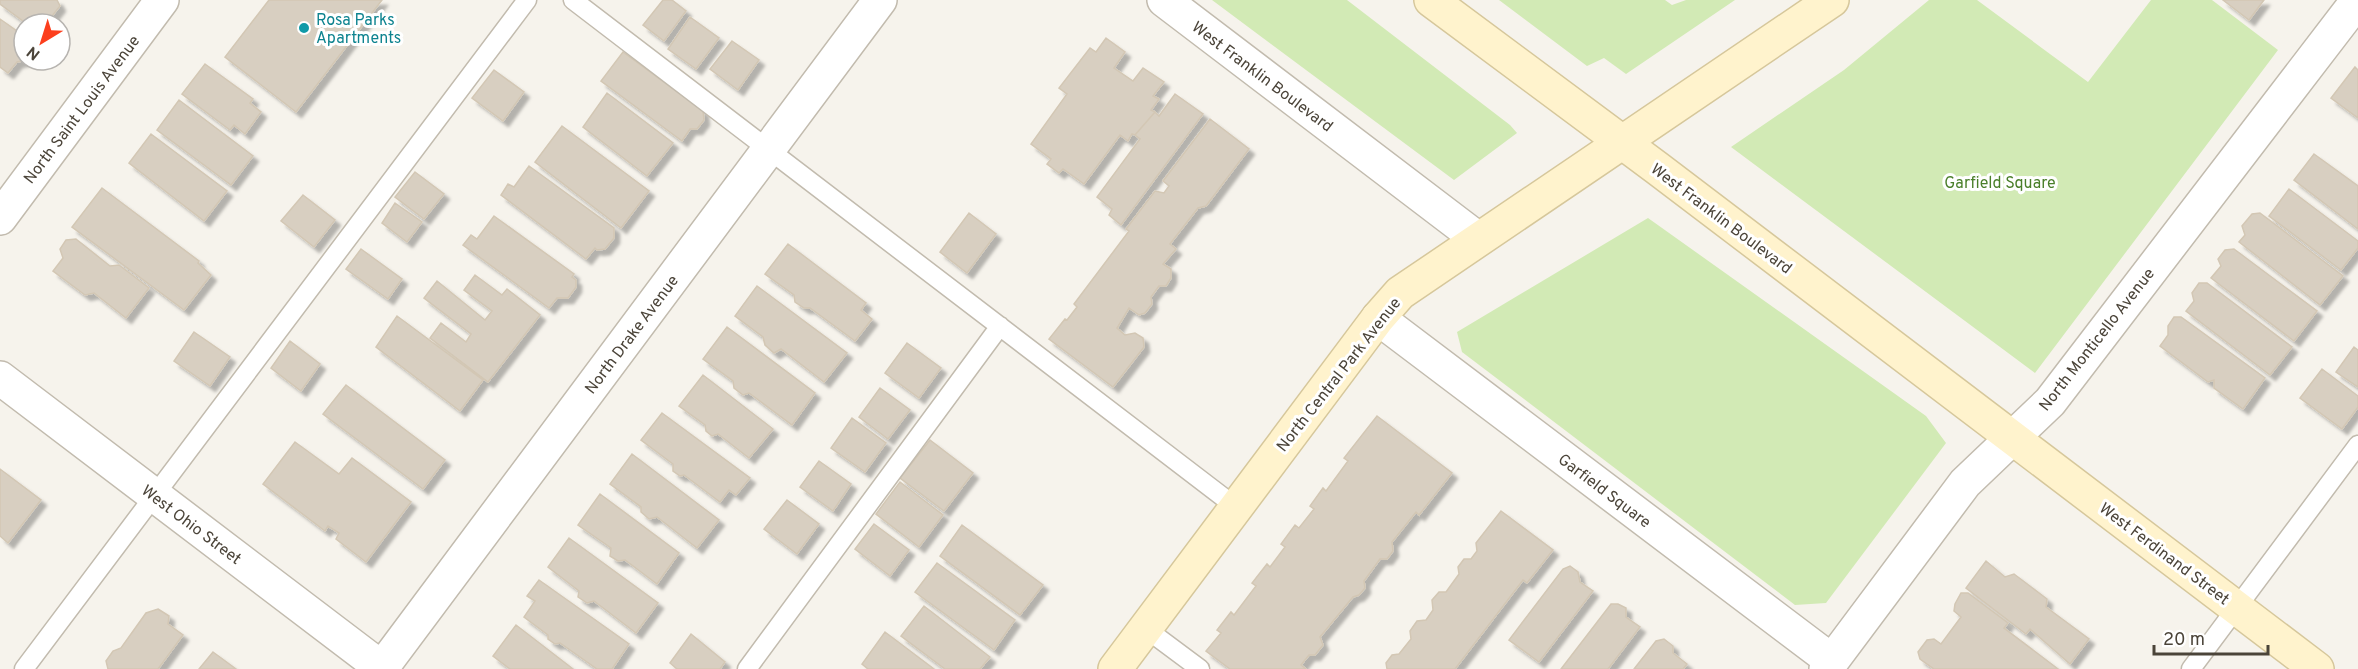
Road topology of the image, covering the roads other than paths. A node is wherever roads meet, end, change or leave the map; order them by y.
1 (162, 0) edge
2 (526, 0) edge
3 (573, 0) edge
4 (880, 0) edge
5 (1164, 0) edge
6 (1431, 0) edge
7 (1832, 0) edge
8 (2358, 0) edge
9 (1622, 143) junction
10 (768, 150) junction
11 (0, 218) edge
12 (1478, 239) junction
13 (1378, 318) junction
14 (1000, 327) junction
15 (0, 378) edge
16 (2013, 438) junction
17 (2358, 445) edge
18 (154, 495) junction
19 (1236, 507) junction
20 (2237, 608) junction
21 (1145, 628) junction
22 (1829, 665) edge
23 (24, 669) edge
24 (382, 669) edge
25 (747, 669) edge
26 (1115, 669) edge
27 (1200, 669) edge
28 (2191, 669) edge
29 (2317, 669) edge

1 - 11 street, North Saint Louis Avenue
2 - 18 lane
3 - 10 lane
4 - 10 street, North Drake Avenue
5 - 12 street, West Franklin Boulevard
6 - 9 street, West Franklin Boulevard
7 - 9 street, North Central Park Avenue
8 - 16 street, North Monticello Avenue
9 - 12 street, North Central Park Avenue
9 - 16 street, West Franklin Boulevard
10 - 14 lane
10 - 24 street, North Drake Avenue
12 - 13 street, North Central Park Avenue
13 - 19 street, North Central Park Avenue
13 - 22 street, Garfield Square
14 - 19 lane
14 - 25 lane
15 - 18 street, West Ohio Street
16 - 20 street, West Ferdinand Street
16 - 22 street, North Monticello Avenue
17 - 20 lane
18 - 23 lane
18 - 24 street, West Ohio Street
19 - 21 street, North Central Park Avenue
20 - 28 lane
20 - 29 street, West Ferdinand Street
21 - 26 street, North Central Park Avenue
21 - 27 lane

